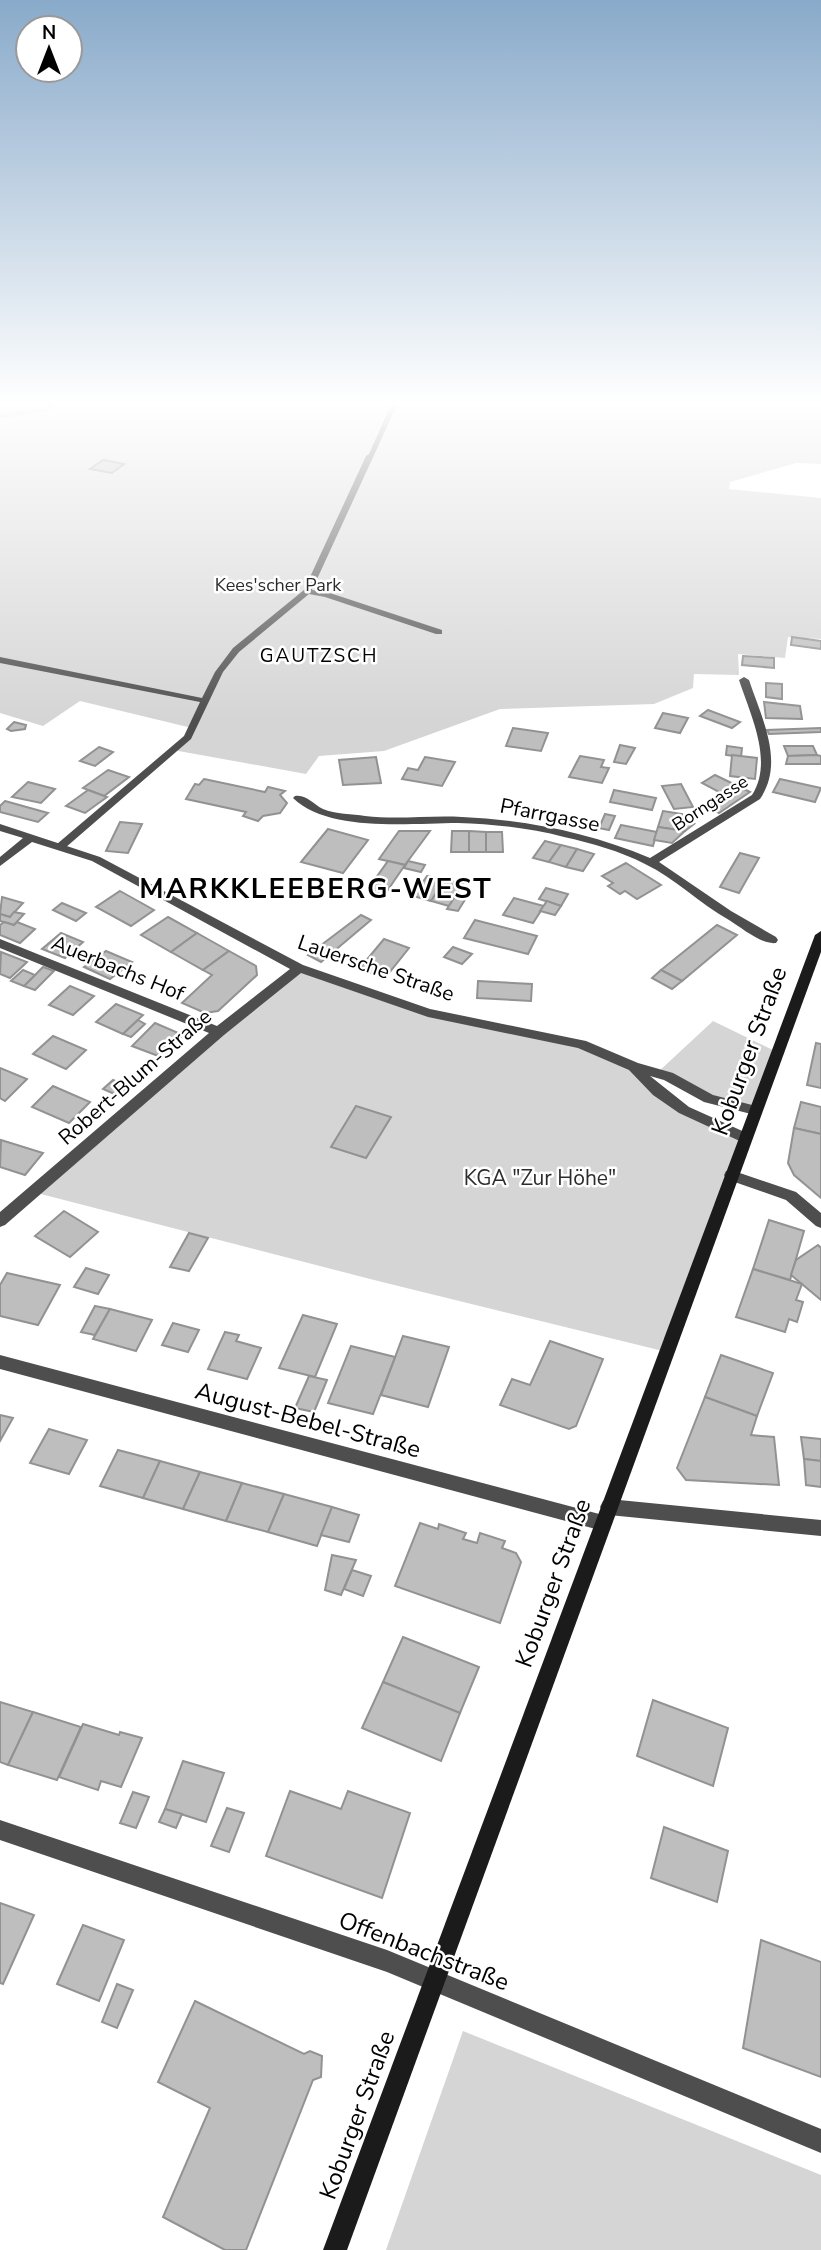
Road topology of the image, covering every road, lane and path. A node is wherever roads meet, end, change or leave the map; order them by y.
1 (345, 510) edge
2 (307, 591) junction
3 (439, 632) dead end
4 (0, 660) edge
5 (744, 680) dead end
6 (204, 705) junction
7 (299, 798) dead end
8 (0, 827) edge
9 (31, 837) junction
10 (61, 846) junction
11 (651, 862) junction
12 (0, 863) edge
13 (821, 935) edge
14 (772, 940) dead end
15 (0, 943) edge
16 (299, 968) junction
17 (219, 1032) junction
18 (634, 1067) junction
19 (755, 1110) junction
20 (744, 1138) junction
21 (731, 1175) junction
22 (0, 1201) edge
23 (17, 1206) junction
24 (0, 1221) edge
25 (821, 1222) edge
26 (0, 1362) edge
27 (606, 1515) junction
28 (821, 1528) edge
29 (0, 1830) edge
30 (435, 1982) junction
31 (821, 2141) edge
32 (335, 2250) edge

1 - 2 lane
2 - 3 lane
2 - 6 lane
4 - 6 lane
5 - 11 street, Borngasse
6 - 10 lane
7 - 11 street, Pfarrgasse
8 - 9 street, Lauersche Straße
9 - 10 street, Lauersche Straße
9 - 12 street
10 - 16 street, Lauersche Straße
11 - 14 street, Pfarrgasse
13 - 19 main road, Koburger Straße
15 - 17 street, Auerbachs Hof
16 - 17 street, Robert-Blum-Straße
16 - 18 street, Lauersche Straße
17 - 23 street, Robert-Blum-Straße
18 - 19 street, Lauersche Straße
18 - 20 street, Lauersche Straße
19 - 20 main road, Koburger Straße
20 - 21 main road, Koburger Straße
21 - 25 street
21 - 27 main road, Koburger Straße
22 - 23 street
23 - 24 street, Robert-Blum-Straße
26 - 27 street, August-Bebel-Straße
27 - 28 street, August-Bebel-Straße
27 - 30 main road, Koburger Straße
29 - 30 street, Offenbachstraße
30 - 31 street, Offenbachstraße
30 - 32 main road, Koburger Straße

